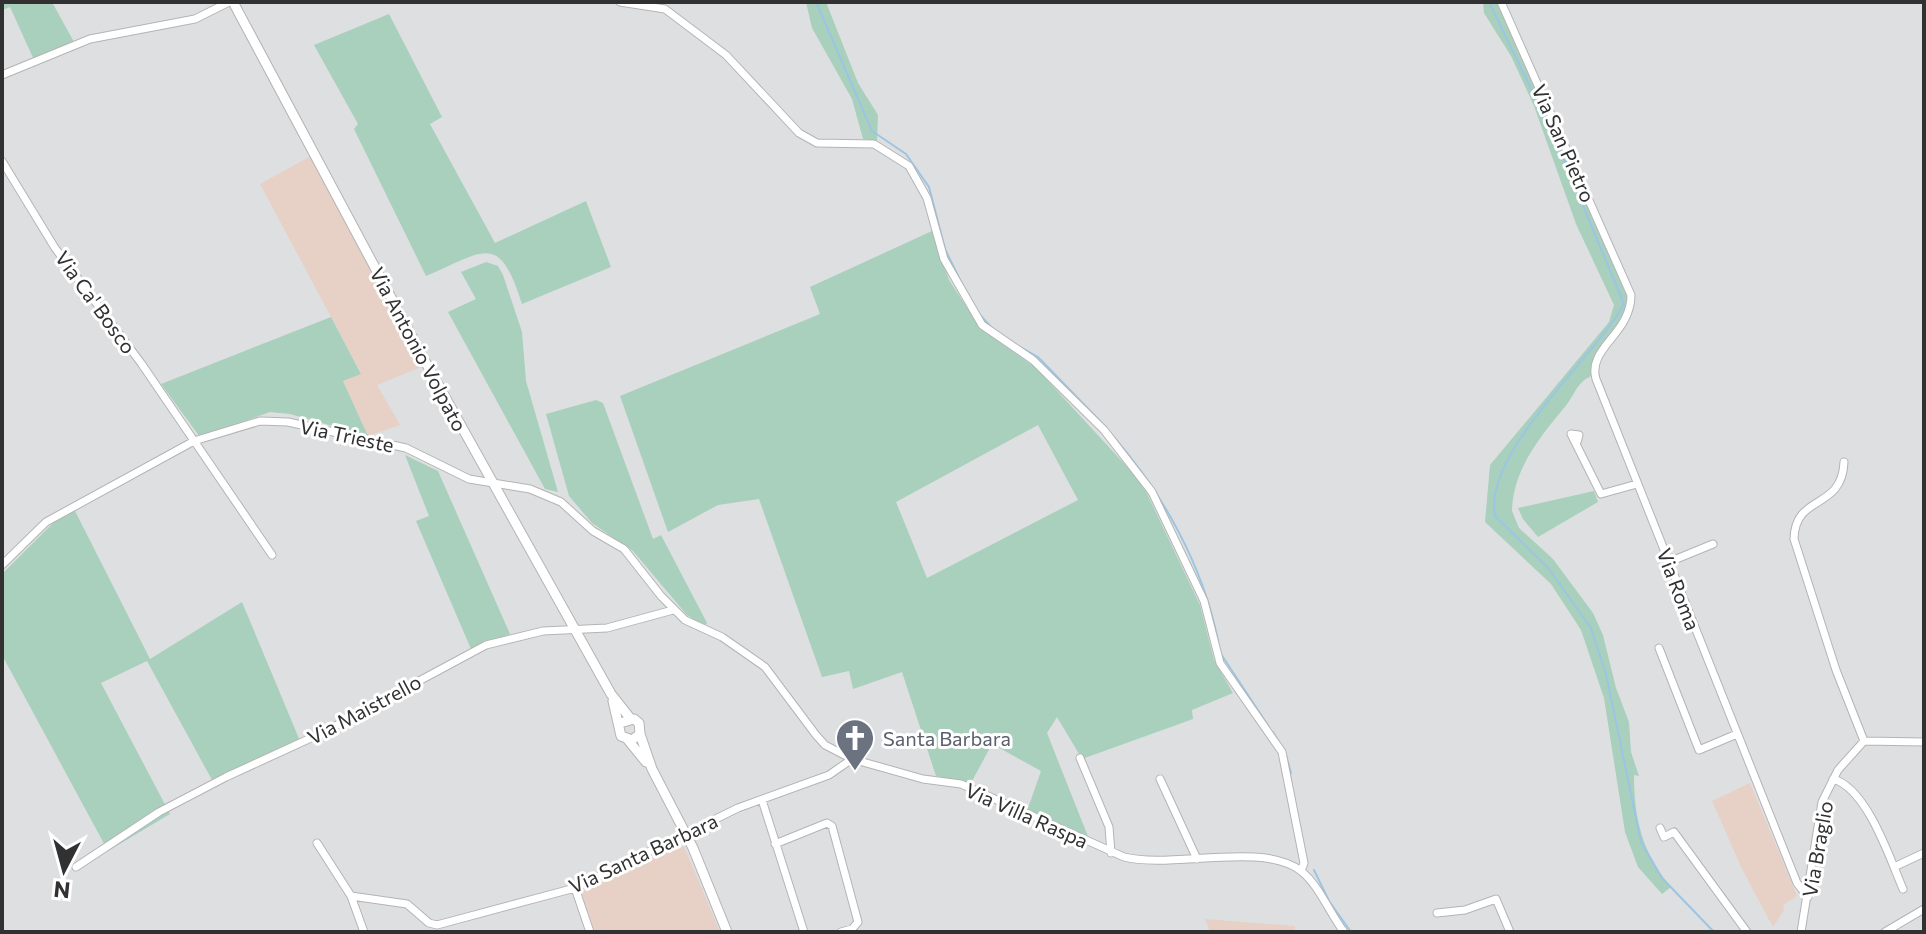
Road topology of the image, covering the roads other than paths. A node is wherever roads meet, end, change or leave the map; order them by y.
1 (231, 2) edge
2 (620, 2) edge
3 (1501, 2) edge
4 (2, 75) edge
5 (2, 161) edge
6 (1627, 283) joint
7 (194, 441) junction
8 (1577, 442) dead end
9 (1844, 462) dead end
10 (1637, 484) junction
11 (494, 486) junction
12 (1713, 544) dead end
13 (272, 555) dead end
14 (1669, 562) junction
15 (2, 565) edge
16 (673, 610) junction
17 (574, 629) junction
18 (1659, 648) dead end
19 (611, 694) junction
20 (630, 718) junction
21 (620, 723) junction
22 (640, 734) junction
23 (1737, 734) junction
24 (628, 740) junction
25 (1864, 741) junction
26 (1924, 742) edge
27 (1080, 758) dead end
28 (852, 759) junction
29 (652, 769) junction
30 (1160, 779) dead end
31 (1833, 779) junction
32 (762, 800) junction
33 (1660, 828) dead end
34 (686, 835) junction
35 (317, 843) dead end
36 (775, 844) junction
37 (1111, 853) junction
38 (1924, 853) edge
39 (1197, 859) junction
40 (76, 867) dead end
41 (1894, 867) junction
42 (1301, 871) junction
43 (575, 888) junction
44 (1903, 889) dead end
45 (351, 896) junction
46 (1808, 897) junction
47 (1924, 909) edge
48 (1437, 913) dead end
49 (1804, 931) edge
50 (364, 932) edge
51 (590, 932) edge
52 (727, 932) edge
53 (804, 932) edge
54 (841, 932) edge
55 (1344, 932) edge
56 (1510, 932) edge
57 (1747, 932) edge
58 (1885, 932) edge

1 - 4 street
1 - 11 street, Via Antonio Volpato
2 - 42 street
3 - 6 street, Via San Pietro
5 - 7 street, Via Ca' Bosco
6 - 10 street, Via Roma
7 - 11 street, Via Trieste
7 - 13 street
7 - 15 street, Via Trieste
8 - 10 street
9 - 25 street
10 - 14 street, Via Roma
11 - 16 street, Via Villa Raspa
11 - 17 street, Via Antonio Volpato
12 - 14 street
14 - 23 street, Via Roma
16 - 17 street, Via Maistrello
16 - 28 street, Via Villa Raspa
17 - 19 street, Via Antonio Volpato
17 - 40 street, Via Maistrello
18 - 23 street
19 - 20 street, Via Antonio Volpato
19 - 21 street, Via Antonio Volpato
20 - 21 street
20 - 22 street
21 - 24 street
22 - 24 street
22 - 29 street
23 - 46 street, Via Roma
24 - 29 street
25 - 26 street
25 - 31 street, Via Braglio
27 - 37 street
28 - 32 street, Via Santa Barbara
28 - 37 street, Via Villa Raspa
29 - 34 street
30 - 39 street
31 - 41 street
31 - 46 street, Via Braglio
32 - 34 street, Via Santa Barbara
32 - 36 street
33 - 57 street
34 - 43 street, Via Santa Barbara
34 - 52 street
35 - 45 street
36 - 53 street
36 - 54 street
37 - 39 street, Via Villa Raspa
38 - 41 street
39 - 42 street, Via Villa Raspa
41 - 44 street
42 - 55 street
43 - 45 street, Via Santa Barbara
43 - 51 street
45 - 50 street
46 - 49 street, Via Braglio
47 - 58 street
48 - 56 street

